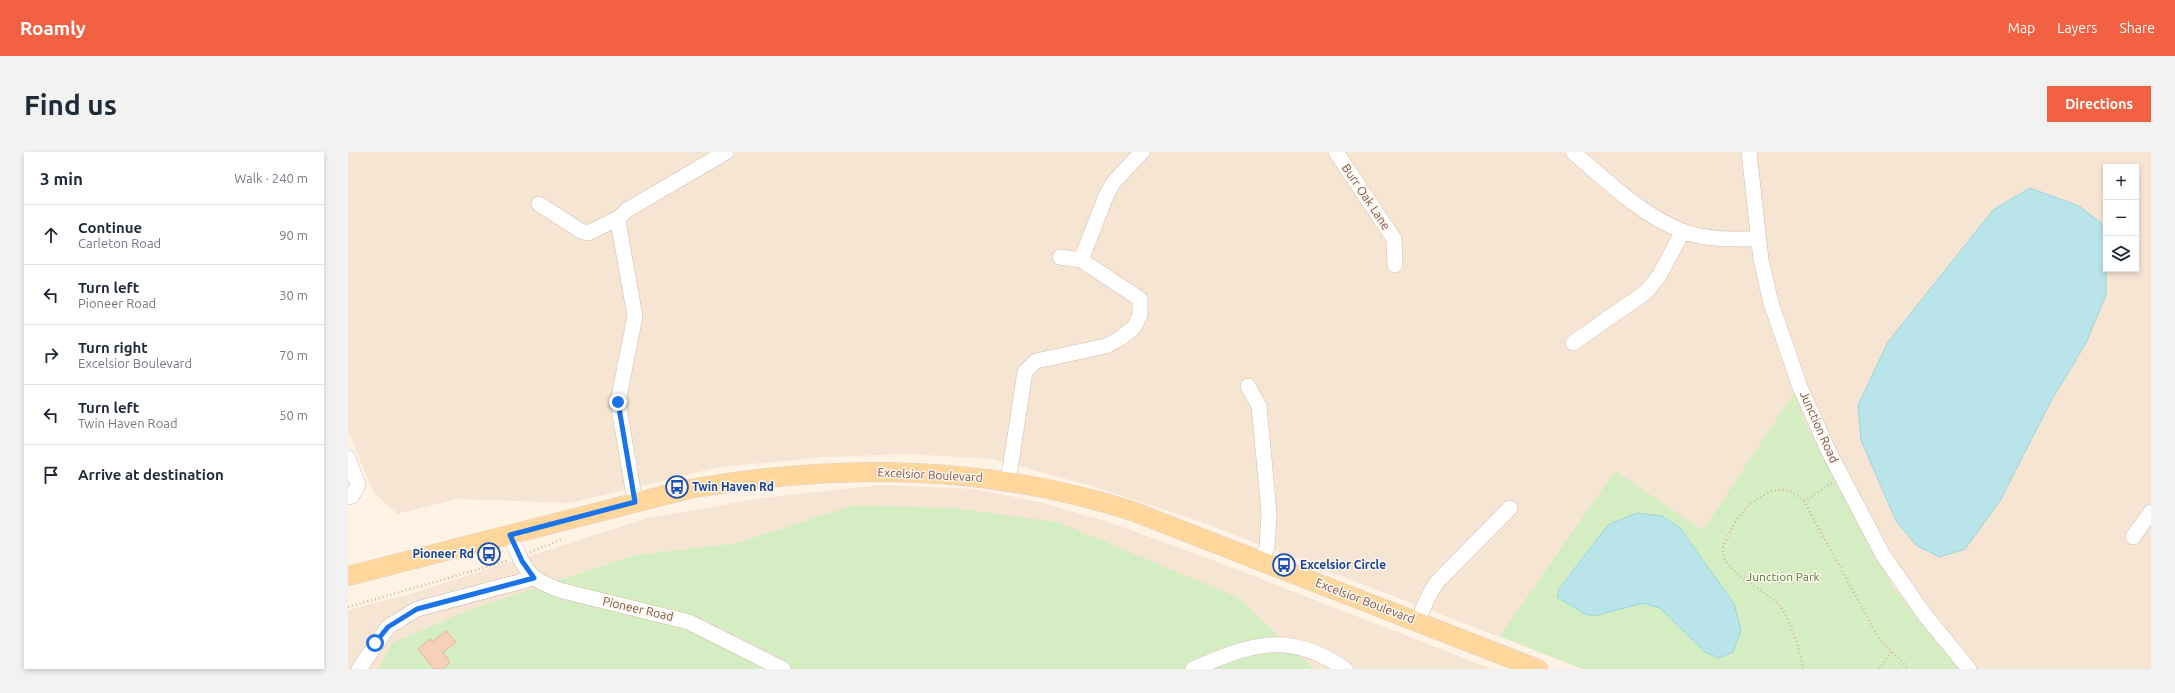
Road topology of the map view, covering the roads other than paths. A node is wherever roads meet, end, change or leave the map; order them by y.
1 (726, 152) edge
2 (1142, 152) edge
3 (1336, 152) edge
4 (1573, 152) edge
5 (1749, 152) edge
6 (539, 204) dead end
7 (619, 218) junction
8 (1683, 231) junction
9 (1758, 239) junction
10 (1060, 257) dead end
11 (1081, 260) junction
12 (1395, 265) dead end
13 (1573, 343) dead end
14 (1248, 386) dead end
15 (348, 458) edge
16 (1008, 482) junction
17 (348, 497) edge
18 (635, 502) junction
19 (1510, 508) dead end
20 (2151, 512) edge
21 (510, 535) junction
22 (2133, 537) dead end
23 (1262, 561) junction
24 (348, 576) edge
25 (534, 578) junction
26 (1417, 622) junction
27 (359, 669) edge
28 (783, 669) edge
29 (1193, 669) edge
30 (1346, 669) edge
31 (1538, 669) edge
32 (1969, 669) edge

1 - 7 street
2 - 11 street
3 - 12 street, Burr Oak Lane
4 - 8 street
5 - 9 street, Junction Road
6 - 7 street
7 - 18 street
8 - 9 street
8 - 13 street
9 - 32 street, Junction Road
10 - 11 street
11 - 16 street
14 - 23 street
15 - 17 street
16 - 18 main road, Excelsior Boulevard
16 - 23 main road, Excelsior Boulevard
18 - 21 main road, Excelsior Boulevard
19 - 26 street
20 - 22 street
21 - 24 main road, Excelsior Boulevard
21 - 25 street
23 - 26 main road, Excelsior Boulevard
25 - 27 street
25 - 28 street, Pioneer Road
26 - 31 main road, Excelsior Boulevard
29 - 30 street

